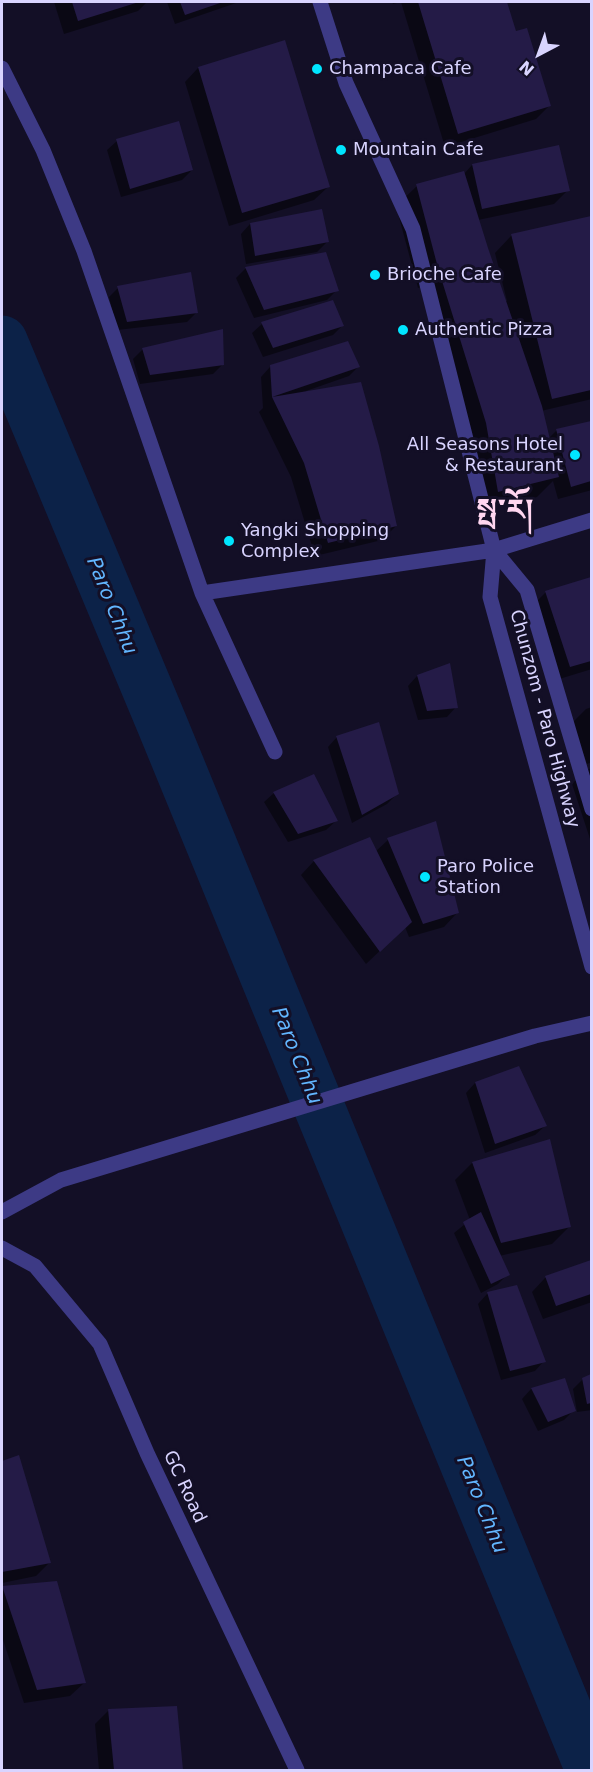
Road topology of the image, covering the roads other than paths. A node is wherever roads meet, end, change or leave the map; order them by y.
1 (320, 2) edge
2 (2, 68) edge
3 (591, 520) edge
4 (494, 550) junction
5 (202, 594) junction
6 (275, 752) dead end
7 (591, 809) edge
8 (591, 967) edge
9 (591, 1023) edge
10 (2, 1212) edge
11 (2, 1248) edge
12 (297, 1770) edge

1 - 4 street, Chunzom - Paro Highway
2 - 5 street
3 - 4 street
4 - 5 street
4 - 7 street, Chunzom - Paro Highway
4 - 8 street, Chunzom - Paro Highway
5 - 6 street
9 - 10 street
11 - 12 street, GC Road

